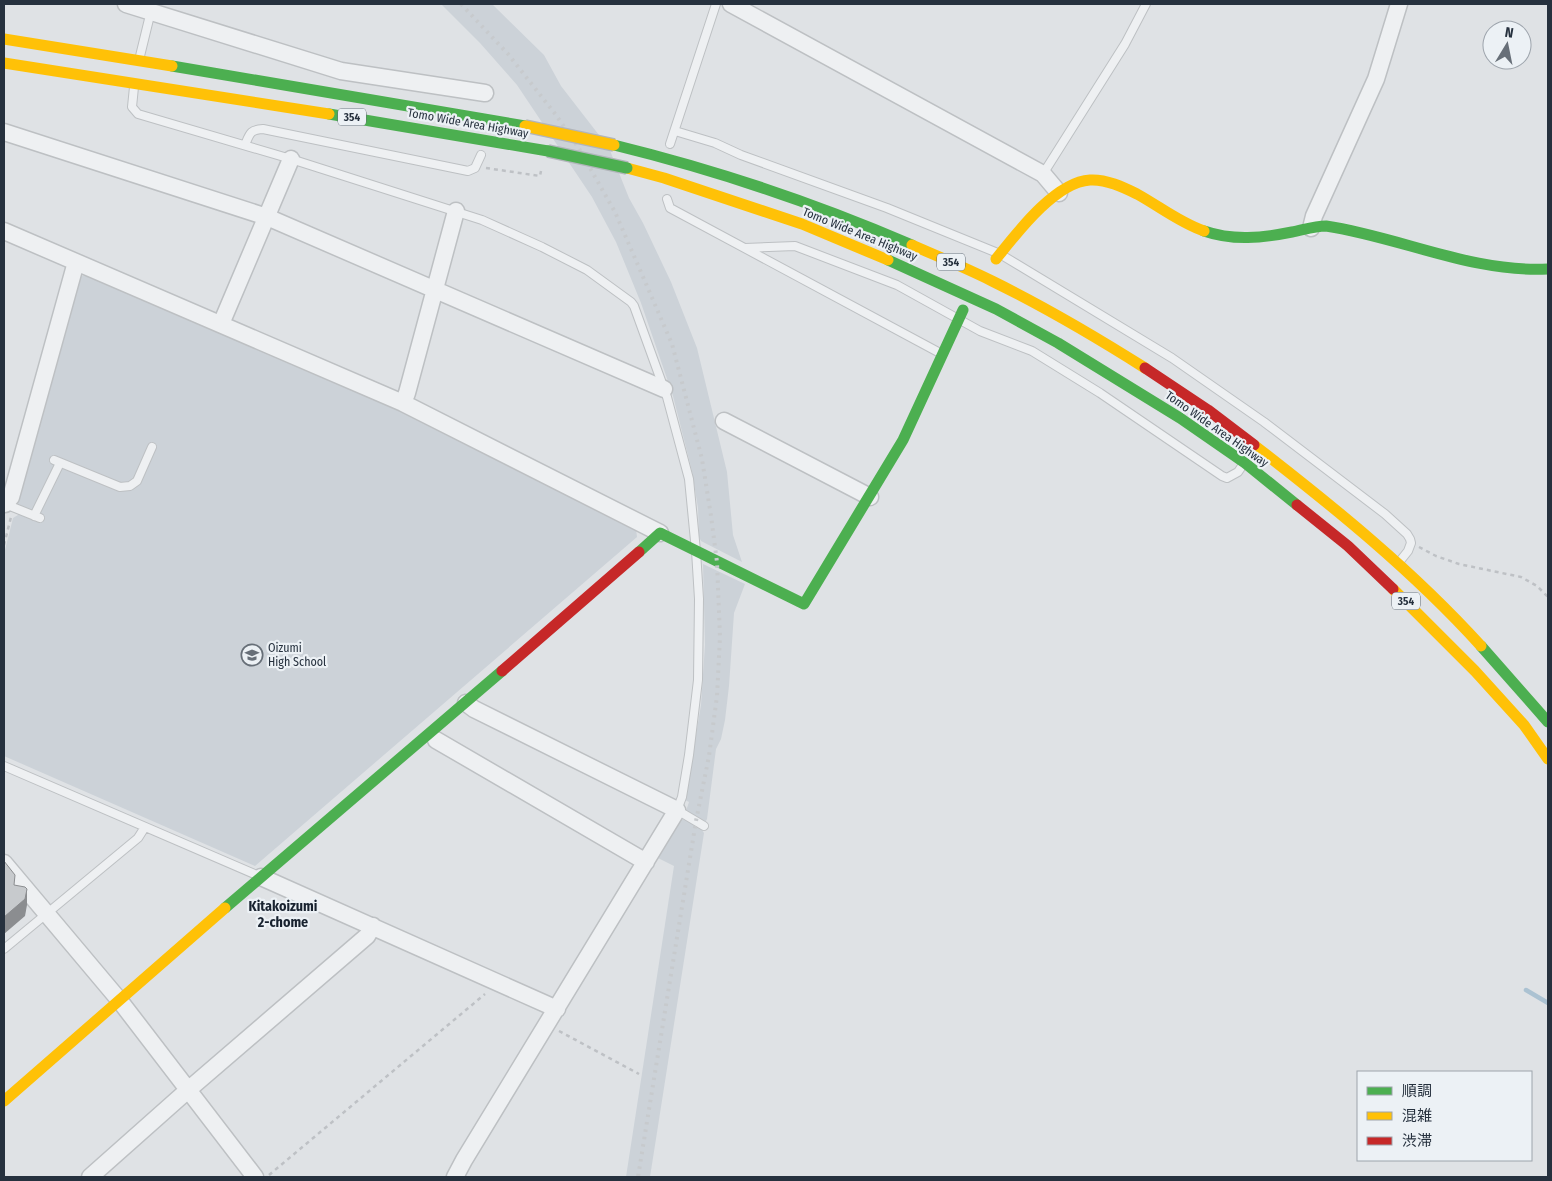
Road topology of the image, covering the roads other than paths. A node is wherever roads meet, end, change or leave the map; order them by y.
1 (126, 4) edge
2 (716, 4) edge
3 (731, 4) edge
4 (1146, 4) edge
5 (1400, 4) edge
6 (151, 11) junction
7 (4, 39) edge
8 (139, 60) junction
9 (4, 63) edge
10 (135, 83) junction
11 (486, 95) dead end
12 (674, 131) junction
13 (4, 132) edge
14 (670, 144) dead end
15 (245, 145) junction
16 (481, 155) dead end
17 (291, 159) junction
18 (1043, 174) junction
19 (1058, 193) junction
20 (667, 199) dead end
21 (456, 211) junction
22 (267, 217) junction
23 (1311, 228) junction
24 (4, 231) edge
25 (745, 248) junction
26 (998, 256) junction
27 (76, 262) junction
28 (1548, 270) edge
29 (435, 290) junction
30 (961, 315) junction
31 (221, 324) junction
32 (942, 354) junction
33 (664, 389) junction
34 (402, 403) junction
35 (724, 421) dead end
36 (152, 447) dead end
37 (1245, 463) junction
38 (870, 497) junction
39 (8, 506) edge
40 (660, 533) junction
41 (696, 551) junction
42 (1398, 564) junction
43 (466, 703) junction
44 (1548, 722) edge
45 (436, 740) dead end
46 (1548, 759) edge
47 (4, 766) edge
48 (677, 810) junction
49 (145, 826) junction
50 (704, 826) dead end
51 (646, 862) junction
52 (4, 863) edge
53 (261, 877) junction
54 (46, 914) junction
55 (373, 926) junction
56 (4, 949) edge
57 (120, 1001) junction
58 (557, 1009) junction
59 (188, 1090) junction
60 (4, 1101) edge
61 (90, 1177) edge
62 (255, 1177) edge
63 (455, 1177) edge

1 - 6 street
2 - 12 lane
3 - 18 street
4 - 18 lane
5 - 23 street
6 - 8 lane
6 - 11 street
7 - 8 main road, Tomo Wide Area Highway / 354
8 - 42 main road, Tomo Wide Area Highway / 354, bridge
9 - 10 main road, Tomo Wide Area Highway / 354
10 - 15 lane
10 - 37 main road, Tomo Wide Area Highway / 354, bridge
12 - 14 lane
12 - 26 lane
13 - 22 street
15 - 16 lane
15 - 17 lane
17 - 21 lane
17 - 22 street
18 - 19 street
19 - 23 main road
19 - 26 main road
20 - 25 lane
21 - 29 street
21 - 33 lane
22 - 29 street
22 - 31 street
23 - 28 main road
24 - 27 street
25 - 30 lane
25 - 32 lane
26 - 42 lane
27 - 31 street
27 - 39 street
29 - 33 street
29 - 34 street
30 - 32 main road
30 - 37 lane
31 - 34 street
32 - 38 main road
33 - 41 lane
34 - 40 street
35 - 38 street
36 - 39 lane
37 - 46 main road, Tomo Wide Area Highway / 354
38 - 41 main road
40 - 41 main road
40 - 43 main road
41 - 48 lane
42 - 44 main road, Tomo Wide Area Highway / 354
43 - 48 street
43 - 53 main road
45 - 51 street
47 - 49 lane
48 - 50 lane
48 - 51 street
49 - 53 lane
49 - 54 lane
51 - 58 street
52 - 54 street
53 - 55 street
53 - 57 main road
54 - 56 lane
54 - 57 street
55 - 58 street
55 - 59 street
57 - 59 street
57 - 60 main road
58 - 63 street
59 - 61 street
59 - 62 street

